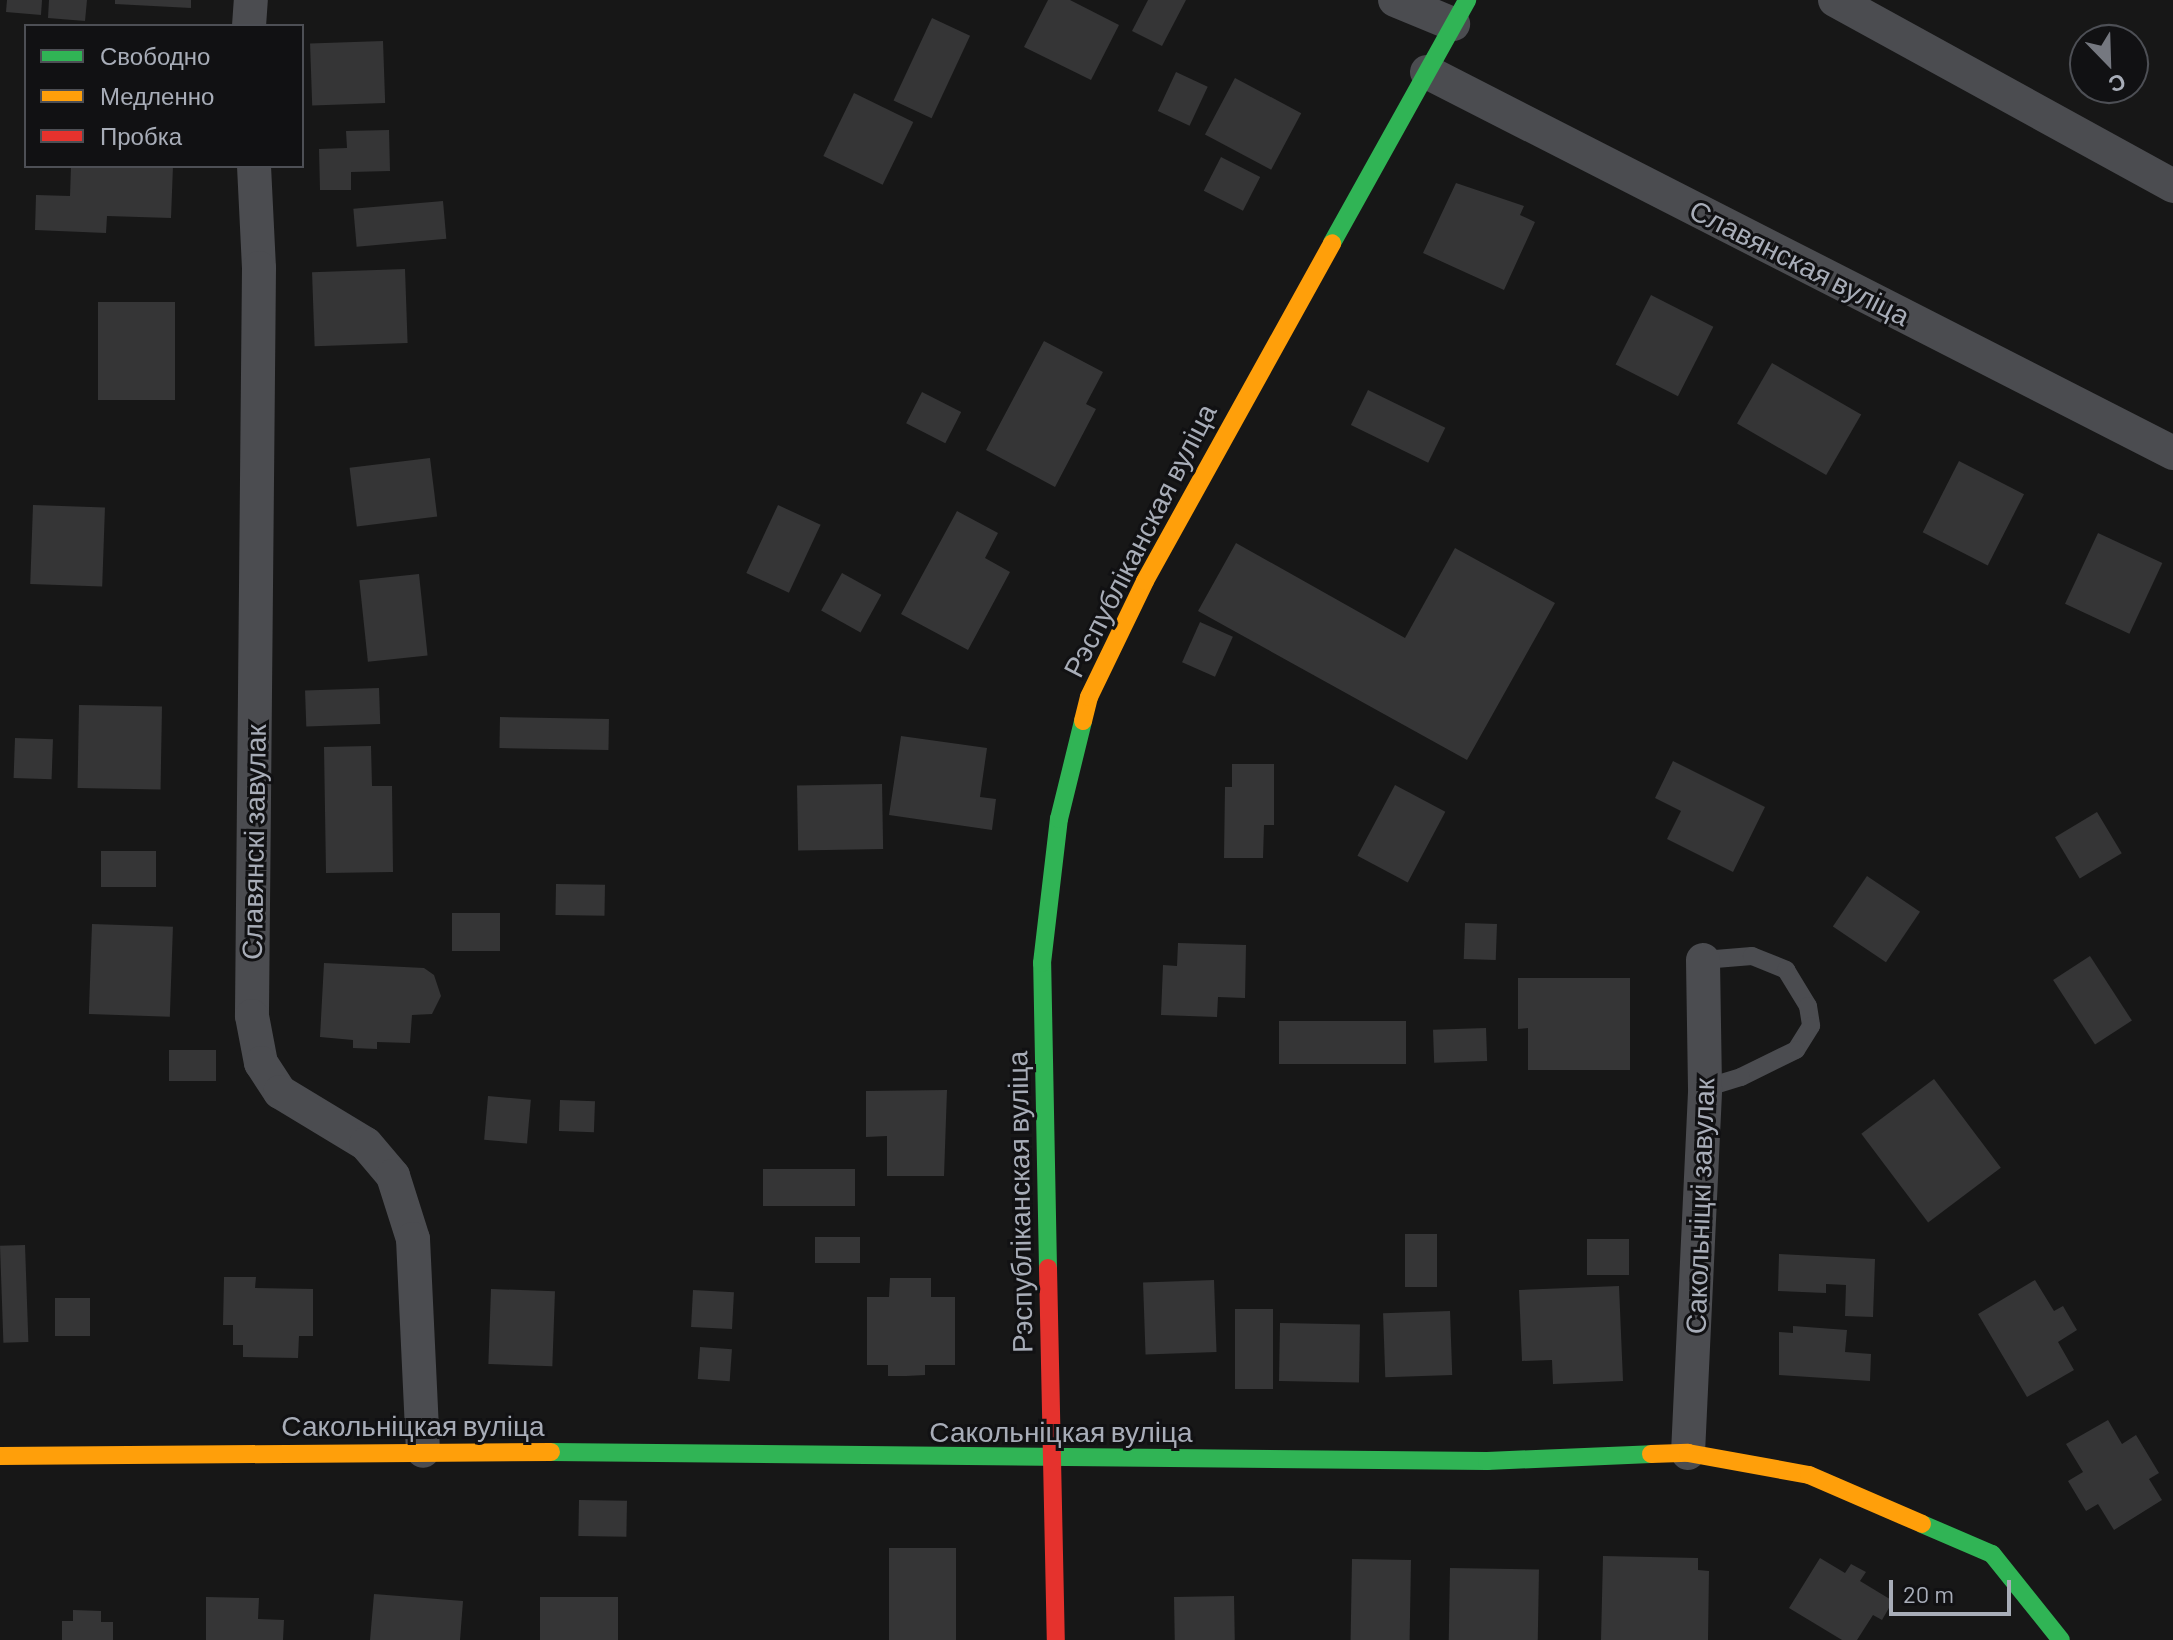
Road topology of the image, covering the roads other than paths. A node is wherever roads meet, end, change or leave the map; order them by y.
1 (251, 0) edge
2 (1395, 0) edge
3 (1835, 0) edge
4 (1460, 12) edge
5 (249, 24) edge
6 (1427, 72) junction
7 (254, 168) edge
8 (2173, 186) edge
9 (2173, 453) edge
10 (1703, 960) joint
11 (1705, 1088) junction
12 (423, 1451) junction
13 (1688, 1453) junction
14 (0, 1456) edge
15 (1052, 1461) junction
16 (1056, 1640) edge
17 (2061, 1640) edge

1 - 5 street
2 - 4 street
3 - 8 street
4 - 6 street, Рэспубліканская вуліца
6 - 9 street, Славянская вуліца
6 - 15 street, Рэспубліканская вуліца
7 - 12 street, Славянскі завулак
10 - 11 street, Сакольніцкі завулак
10 - 11 lane
11 - 13 street, Сакольніцкі завулак
12 - 14 street, Сакольніцкая вуліца
12 - 15 street, Сакольніцкая вуліца
13 - 15 street, Сакольніцкая вуліца
13 - 17 street, Сакольніцкая вуліца
15 - 16 street, Рэспубліканская вуліца

